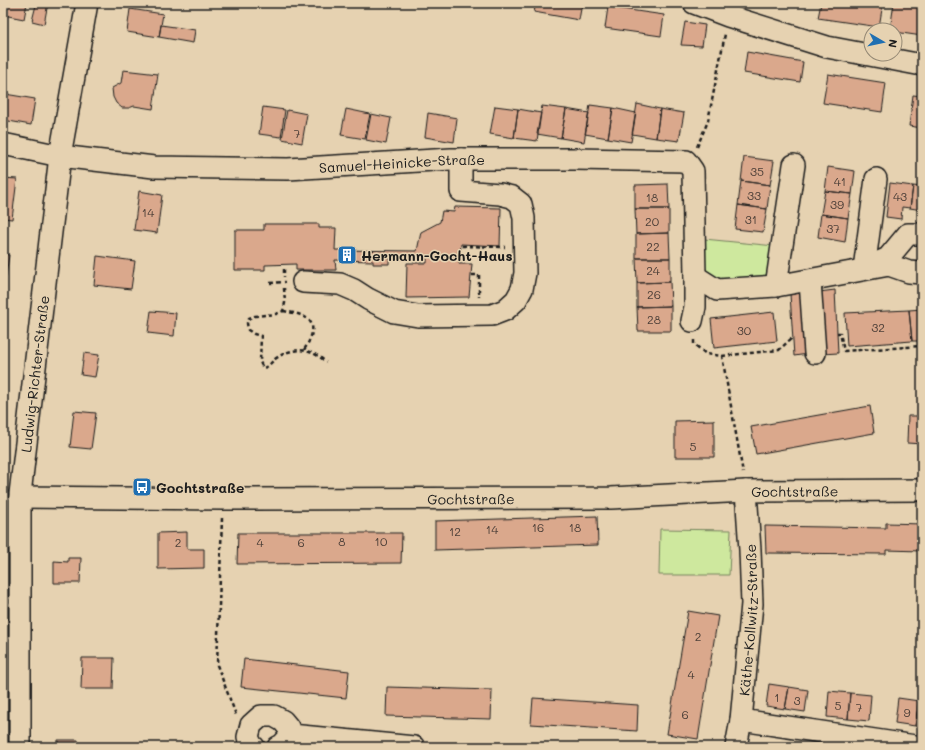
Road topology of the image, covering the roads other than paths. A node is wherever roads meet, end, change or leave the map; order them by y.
1 (86, 3) edge
2 (694, 3) edge
3 (922, 65) edge
4 (3, 144) edge
5 (60, 156) junction
6 (461, 159) junction
7 (794, 164) dead end
8 (876, 179) dead end
9 (922, 234) edge
10 (864, 268) junction
11 (922, 273) edge
12 (695, 276) junction
13 (810, 281) junction
14 (303, 282) dead end
15 (776, 286) junction
16 (717, 290) junction
17 (815, 353) dead end
18 (922, 490) edge
19 (746, 491) junction
20 (20, 497) junction
21 (741, 720) junction
22 (284, 741) edge
23 (20, 747) edge
24 (254, 747) edge
25 (414, 747) edge
26 (736, 747) edge
27 (922, 747) edge

1 - 5 street, Ludwig-Richter-Straße
2 - 3 street
4 - 5 street, Samuel-Heinicke-Straße
5 - 6 street, Samuel-Heinicke-Straße
5 - 20 street, Ludwig-Richter-Straße
6 - 12 street, Samuel-Heinicke-Straße
6 - 14 street
7 - 15 street
8 - 10 street
9 - 10 street
10 - 11 street
10 - 13 street
12 - 16 street
12 - 16 street
13 - 15 street
13 - 17 street
15 - 16 street
18 - 19 street, Gochtstraße
19 - 20 street, Gochtstraße
19 - 21 street, Käthe-Kollwitz-Straße
20 - 23 street, Ludwig-Richter-Straße
21 - 26 street, Käthe-Kollwitz-Straße
21 - 27 street
22 - 24 street
22 - 25 street

